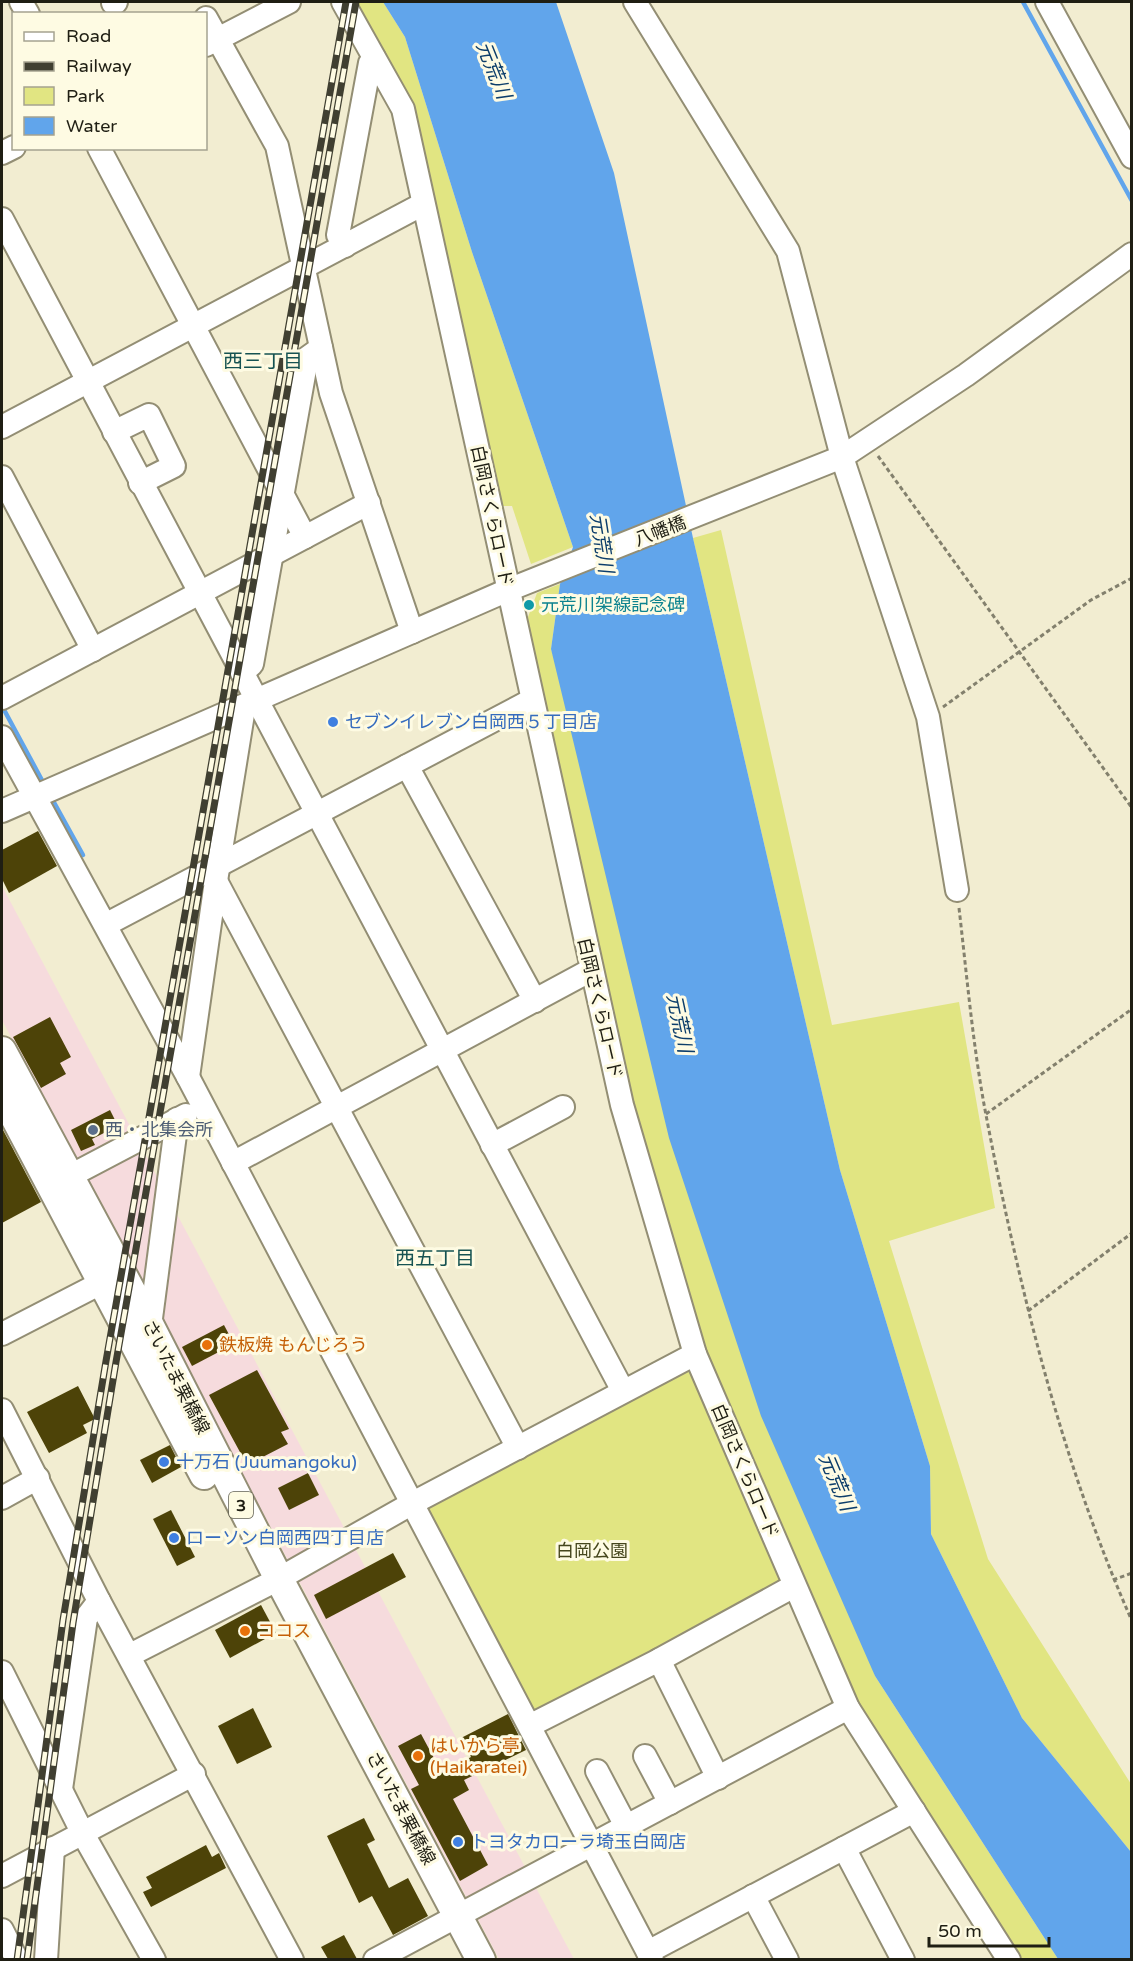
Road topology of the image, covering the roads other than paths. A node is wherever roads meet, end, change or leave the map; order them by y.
1 (289, 2) edge
2 (343, 2) edge
3 (635, 2) edge
4 (1047, 2) edge
5 (207, 22) edge
6 (212, 42) edge
7 (374, 58) junction
8 (100, 150) edge
9 (1131, 157) edge
10 (423, 204) junction
11 (2, 219) edge
12 (345, 246) junction
13 (1131, 254) edge
14 (302, 268) junction
15 (194, 326) junction
16 (321, 348) junction
17 (87, 382) junction
18 (2, 427) edge
19 (114, 432) junction
20 (842, 457) junction
21 (2, 477) edge
22 (140, 483) junction
23 (282, 494) junction
24 (369, 503) junction
25 (305, 537) junction
26 (272, 555) junction
27 (508, 590) junction
28 (199, 594) junction
29 (412, 632) junction
30 (93, 651) junction
31 (242, 673) junction
32 (2, 698) edge
33 (532, 700) junction
34 (248, 704) junction
35 (2, 737) edge
36 (407, 766) junction
37 (33, 797) junction
38 (2, 811) edge
39 (315, 814) junction
40 (217, 872) junction
41 (957, 890) road end
42 (107, 924) junction
43 (591, 970) junction
44 (535, 1001) junction
45 (2, 1051) edge
46 (442, 1052) junction
47 (188, 1077) junction
48 (2, 1093) edge
49 (203, 1105) junction
50 (335, 1107) junction
51 (563, 1107) dead end
52 (177, 1119) junction
53 (492, 1145) junction
54 (233, 1162) junction
55 (70, 1176) junction
56 (103, 1282) junction
57 (150, 1326) junction
58 (2, 1334) edge
59 (695, 1354) junction
60 (623, 1391) junction
61 (2, 1410) edge
62 (518, 1448) junction
63 (38, 1478) junction
64 (2, 1498) edge
65 (411, 1504) junction
66 (271, 1583) junction
67 (794, 1586) junction
68 (99, 1601) junction
69 (130, 1655) junction
70 (659, 1660) junction
71 (2, 1672) edge
72 (848, 1708) junction
73 (531, 1725) junction
74 (645, 1756) dead end
75 (597, 1772) dead end
76 (194, 1774) junction
77 (718, 1778) junction
78 (61, 1789) junction
79 (670, 1803) junction
80 (914, 1811) junction
81 (626, 1826) junction
82 (83, 1834) junction
83 (591, 1845) junction
84 (53, 1848) junction
85 (844, 1848) junction
86 (2, 1876) edge
87 (753, 1896) junction
88 (450, 1921) junction
89 (2, 1930) edge
90 (650, 1956) edge
91 (17, 1959) edge
92 (46, 1959) edge
93 (154, 1959) edge
94 (292, 1959) edge
95 (375, 1959) edge
96 (460, 1959) edge
97 (481, 1959) edge
98 (787, 1959) edge
99 (903, 1959) edge
100 (1009, 1959) edge

1 - 6 street
2 - 7 street, 白岡さくらロード
3 - 20 street
4 - 9 street
5 - 6 street
6 - 14 street
7 - 10 street, 白岡さくらロード
7 - 12 street
8 - 15 street
10 - 12 street
10 - 27 street, 白岡さくらロード
11 - 17 street
12 - 14 street
13 - 20 street, 八幡橋
14 - 15 street
14 - 16 street
15 - 17 street
15 - 23 street
16 - 23 street
16 - 24 street
17 - 18 street
17 - 19 street
19 - 22 street
19 - 22 street
20 - 27 street, 八幡橋
20 - 41 street
21 - 30 street
22 - 28 street
23 - 25 street
23 - 26 street
24 - 25 street
24 - 29 street
25 - 26 street
26 - 28 street
26 - 31 street
27 - 29 street, 八幡橋
27 - 33 street, 白岡さくらロード
28 - 30 street
28 - 31 street
29 - 34 street, 八幡橋
30 - 32 street
31 - 34 street
33 - 36 street
33 - 43 street, 白岡さくらロード
34 - 37 street, 八幡橋
34 - 39 street
34 - 40 street
35 - 37 street
36 - 39 street
36 - 44 street
37 - 38 street, 八幡橋
37 - 42 street
39 - 40 street
39 - 46 street
40 - 42 street
40 - 47 street
40 - 50 street
42 - 47 street
43 - 44 street
43 - 59 street, 白岡さくらロード
44 - 46 street
45 - 55 main road, さいたま栗橋線 / 3
46 - 50 street
46 - 53 street
47 - 49 street
48 - 56 main road, さいたま栗橋線 / 3
49 - 52 street
49 - 54 street
50 - 54 street
50 - 62 street
51 - 53 street
52 - 55 street
52 - 57 street
53 - 60 street
54 - 65 street
55 - 57 main road, さいたま栗橋線 / 3
56 - 58 street
56 - 66 main road, さいたま栗橋線 / 3
57 - 66 main road, さいたま栗橋線 / 3
59 - 60 street
59 - 67 street, 白岡さくらロード
60 - 62 street
61 - 63 street
62 - 65 street
63 - 64 street
63 - 68 street
65 - 66 street
65 - 73 street
66 - 69 street
66 - 88 main road, さいたま栗橋線 / 3
67 - 70 street
67 - 72 street, 白岡さくらロード
68 - 69 street
68 - 78 street
69 - 76 street
70 - 73 street
70 - 77 street
71 - 78 street
72 - 77 street
72 - 80 street, 白岡さくらロード
73 - 83 street
74 - 79 street
75 - 81 street
76 - 82 street
76 - 94 street
77 - 79 street
78 - 82 street
79 - 81 street
80 - 85 street
80 - 100 street, 白岡さくらロード
81 - 83 street
82 - 84 street
82 - 93 street
83 - 88 street
83 - 90 street
84 - 86 street
84 - 92 street
85 - 87 street
85 - 99 street
87 - 90 street
87 - 98 street
88 - 95 street
88 - 96 main road, さいたま栗橋線 / 3
88 - 97 main road, さいたま栗橋線 / 3
89 - 91 street

